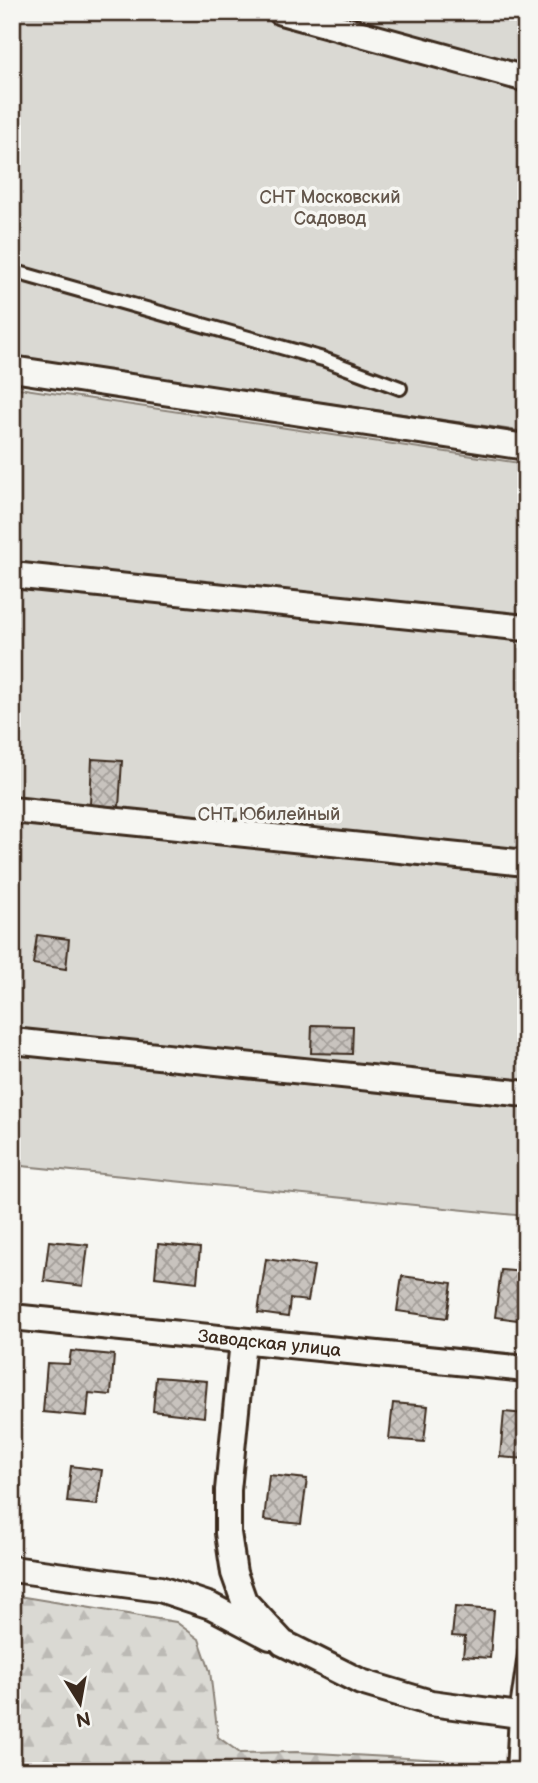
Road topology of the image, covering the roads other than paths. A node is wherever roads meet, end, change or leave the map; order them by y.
1 (281, 12) edge
2 (526, 79) edge
3 (12, 271) edge
4 (12, 369) edge
5 (400, 388) dead end
6 (526, 447) edge
7 (12, 575) edge
8 (526, 628) edge
9 (12, 810) edge
10 (526, 863) edge
11 (12, 1041) edge
12 (526, 1094) edge
13 (12, 1317) edge
14 (243, 1341) junction
15 (526, 1369) edge
16 (12, 1569) edge
17 (283, 1643) junction
18 (526, 1648) edge
19 (521, 1715) edge
20 (513, 1771) edge

1 - 2 street
3 - 5 lane
4 - 6 street
7 - 8 street
9 - 10 street
11 - 12 street
13 - 14 street, Заводская улица
14 - 15 street, Заводская улица
14 - 17 street
16 - 17 street
17 - 19 street
18 - 19 lane
19 - 20 lane

